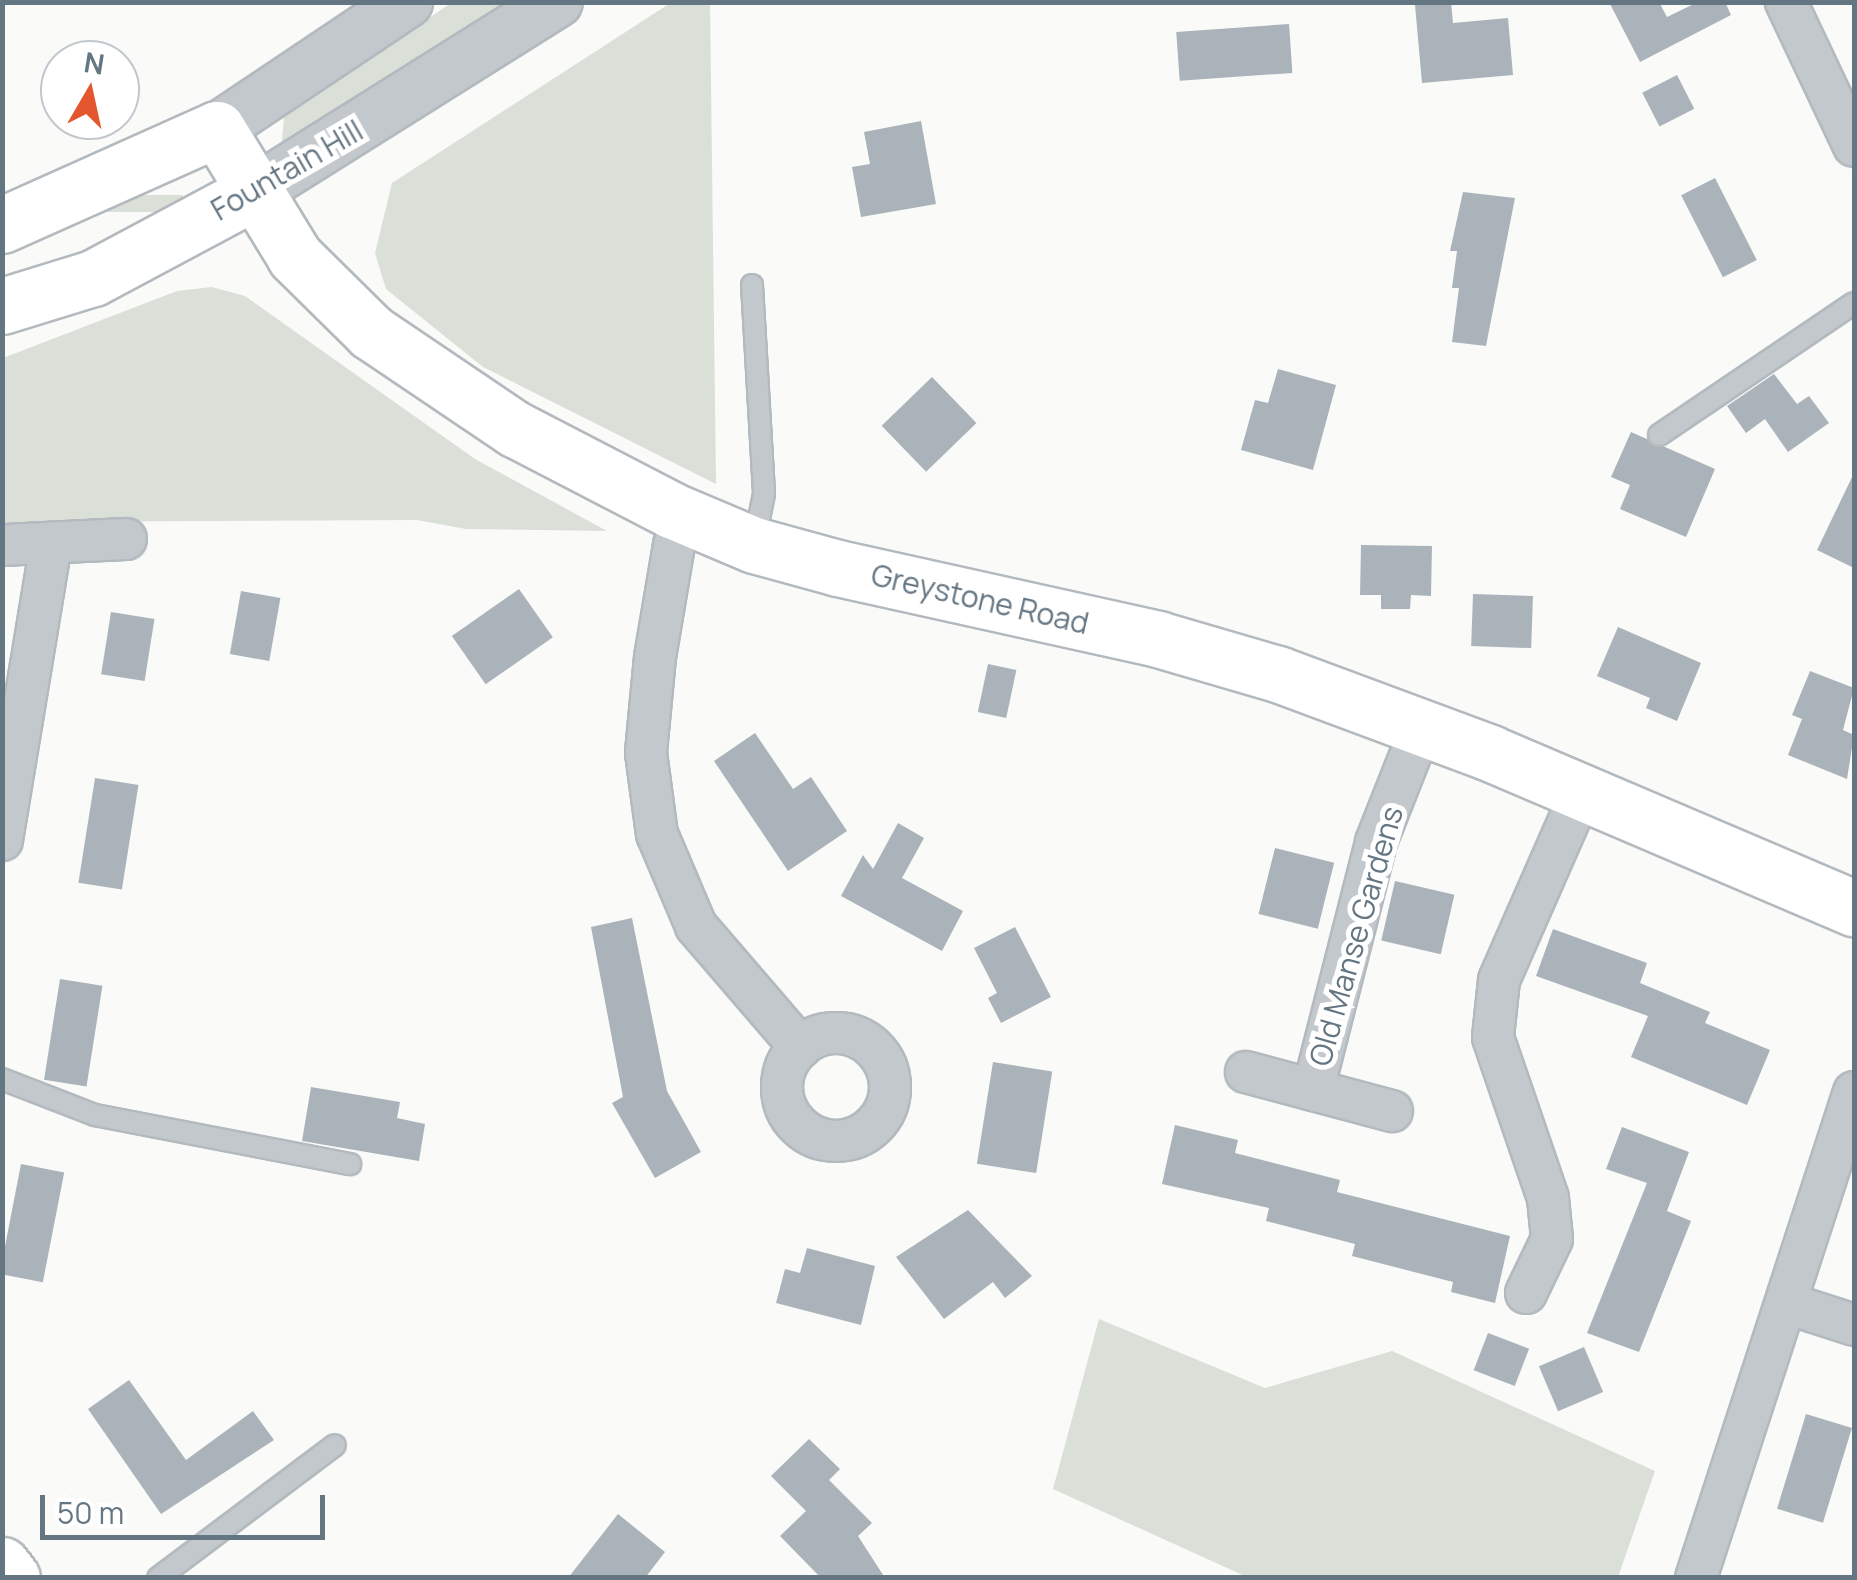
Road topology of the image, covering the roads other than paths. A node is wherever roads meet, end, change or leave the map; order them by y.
1 (407, 2) edge
2 (557, 2) edge
3 (1786, 2) edge
4 (217, 129) junction
5 (1854, 146) edge
6 (252, 193) junction
7 (2, 225) edge
8 (752, 285) dead end
9 (1854, 303) edge
10 (2, 306) edge
11 (1659, 435) dead end
12 (686, 516) junction
13 (126, 539) dead end
14 (51, 542) junction
15 (754, 544) junction
16 (2, 545) edge
17 (1422, 726) junction
18 (1582, 791) junction
19 (2, 840) edge
20 (1854, 908) edge
21 (800, 1046) dead end
22 (1246, 1072) dead end
23 (2, 1079) edge
24 (1313, 1090) junction
25 (1854, 1092) edge
26 (1392, 1111) dead end
27 (350, 1164) dead end
28 (1526, 1293) dead end
29 (1786, 1303) junction
30 (1854, 1326) edge
31 (335, 1445) dead end
32 (2, 1565) edge
33 (12, 1578) edge
34 (158, 1578) edge
35 (1696, 1578) edge

1 - 4 street
2 - 6 street, Fountain Hill
3 - 5 street
4 - 6 main road, Greystone Road
4 - 7 main road
6 - 10 main road, Fountain Hill
6 - 12 main road, Greystone Road
8 - 15 lane
9 - 11 lane
12 - 15 main road, Greystone Road
12 - 21 street
13 - 14 street
14 - 16 street
14 - 19 street
15 - 17 main road, Greystone Road
17 - 18 main road, Greystone Road
17 - 24 street, Old Manse Gardens
18 - 20 main road, Greystone Road
18 - 28 street
22 - 24 street, Old Manse Gardens
23 - 27 lane
24 - 26 street, Old Manse Gardens
25 - 29 street
29 - 30 street
29 - 35 street
31 - 34 lane
32 - 33 main road

